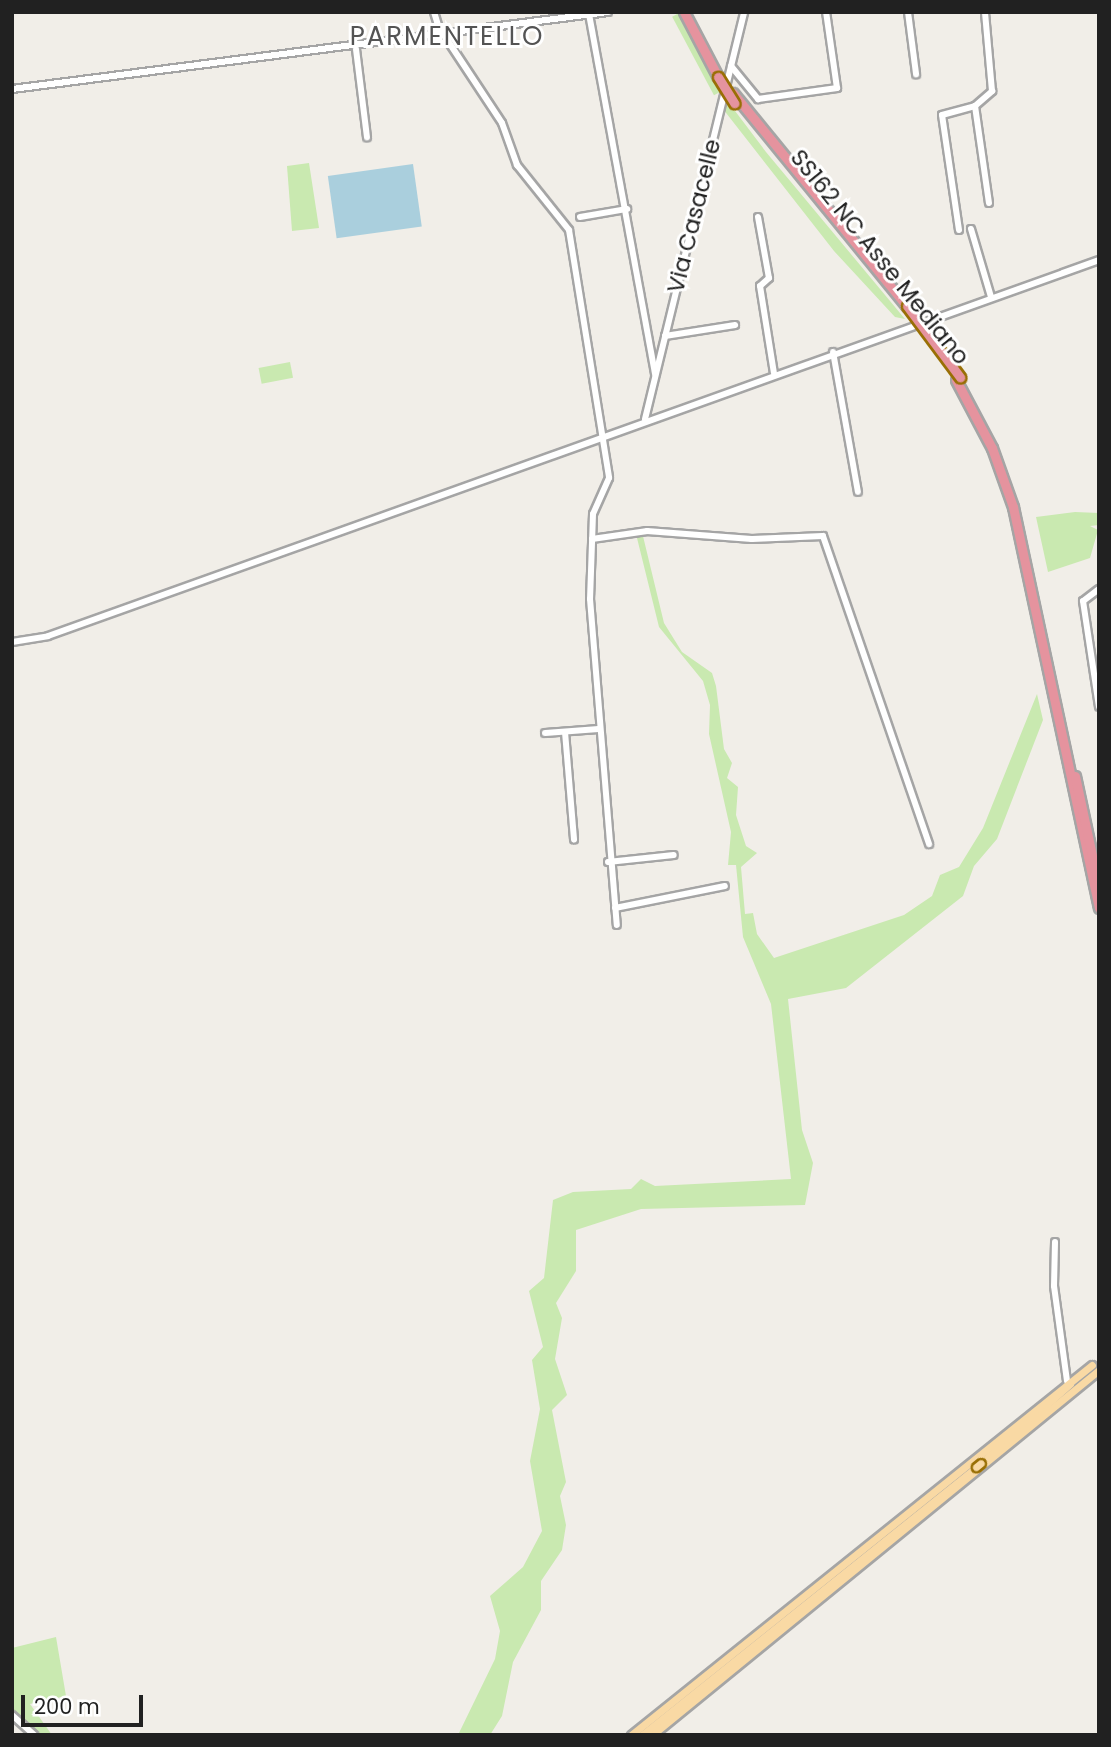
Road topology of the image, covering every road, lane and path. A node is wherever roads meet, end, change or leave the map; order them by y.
1 (434, 12) edge
2 (607, 12) edge
3 (684, 12) edge
4 (690, 12) edge
5 (744, 12) edge
6 (826, 12) edge
7 (908, 12) edge
8 (985, 12) edge
9 (589, 14) junction
10 (443, 35) junction
11 (356, 49) junction
12 (731, 66) junction
13 (718, 73) junction
14 (916, 74) dead end
15 (12, 89) edge
16 (975, 106) junction
17 (367, 136) dead end
18 (989, 203) dead end
19 (627, 209) junction
20 (580, 217) dead end
21 (758, 217) dead end
22 (971, 229) dead end
23 (959, 230) dead end
24 (1099, 260) edge
25 (990, 297) junction
26 (905, 307) junction
27 (735, 325) dead end
28 (665, 336) junction
29 (833, 352) junction
30 (774, 373) junction
31 (655, 374) junction
32 (645, 419) junction
33 (600, 436) junction
34 (858, 492) dead end
35 (592, 539) junction
36 (1099, 589) edge
37 (1044, 637) junction
38 (12, 642) edge
39 (1099, 706) edge
40 (599, 729) junction
41 (565, 732) junction
42 (545, 733) dead end
43 (574, 840) dead end
44 (929, 844) dead end
45 (674, 855) dead end
46 (608, 862) junction
47 (726, 886) dead end
48 (1099, 888) edge
49 (615, 908) junction
50 (1099, 908) edge
51 (617, 925) dead end
52 (1055, 1242) dead end
53 (1099, 1359) edge
54 (1095, 1367) edge
55 (1067, 1381) junction
56 (980, 1464) junction
57 (12, 1715) edge
58 (34, 1735) edge
59 (631, 1735) edge
60 (642, 1735) edge
61 (652, 1735) edge

1 - 10 street
2 - 9 street
3 - 13 highway, SS162 NC Asse Mediano
4 - 13 highway, SS162 NC Asse Mediano
5 - 12 street, Via Casacelle
6 - 12 street
7 - 14 street
8 - 16 street
9 - 10 street
9 - 19 street
10 - 11 street
10 - 33 street
11 - 15 street
11 - 17 street
12 - 28 street, Via Casacelle
13 - 26 highway, SS162 NC Asse Mediano, bridge
13 - 26 highway, SS162 NC Asse Mediano, bridge
16 - 18 street
16 - 23 street
19 - 20 street
19 - 31 street
21 - 30 street
22 - 25 street
24 - 25 street
25 - 29 street
26 - 37 highway, SS162 NC Asse Mediano, bridge
27 - 28 street
28 - 31 street, Via Casacelle
29 - 30 street
29 - 34 street
30 - 32 street
31 - 32 street, Via Casacelle
32 - 33 street
33 - 35 street
33 - 38 street
35 - 40 street
35 - 44 street
36 - 39 street
37 - 48 highway, SS162 NC Asse Mediano
37 - 50 highway, SS162 NC Asse Mediano
40 - 41 street
40 - 46 street
41 - 42 street
41 - 43 street
45 - 46 street
46 - 49 street
47 - 49 street
49 - 51 street
52 - 55 street
53 - 54 main road
54 - 55 main road
54 - 56 main road
55 - 56 main road
56 - 59 main road
56 - 60 main road
56 - 61 main road
57 - 58 street

